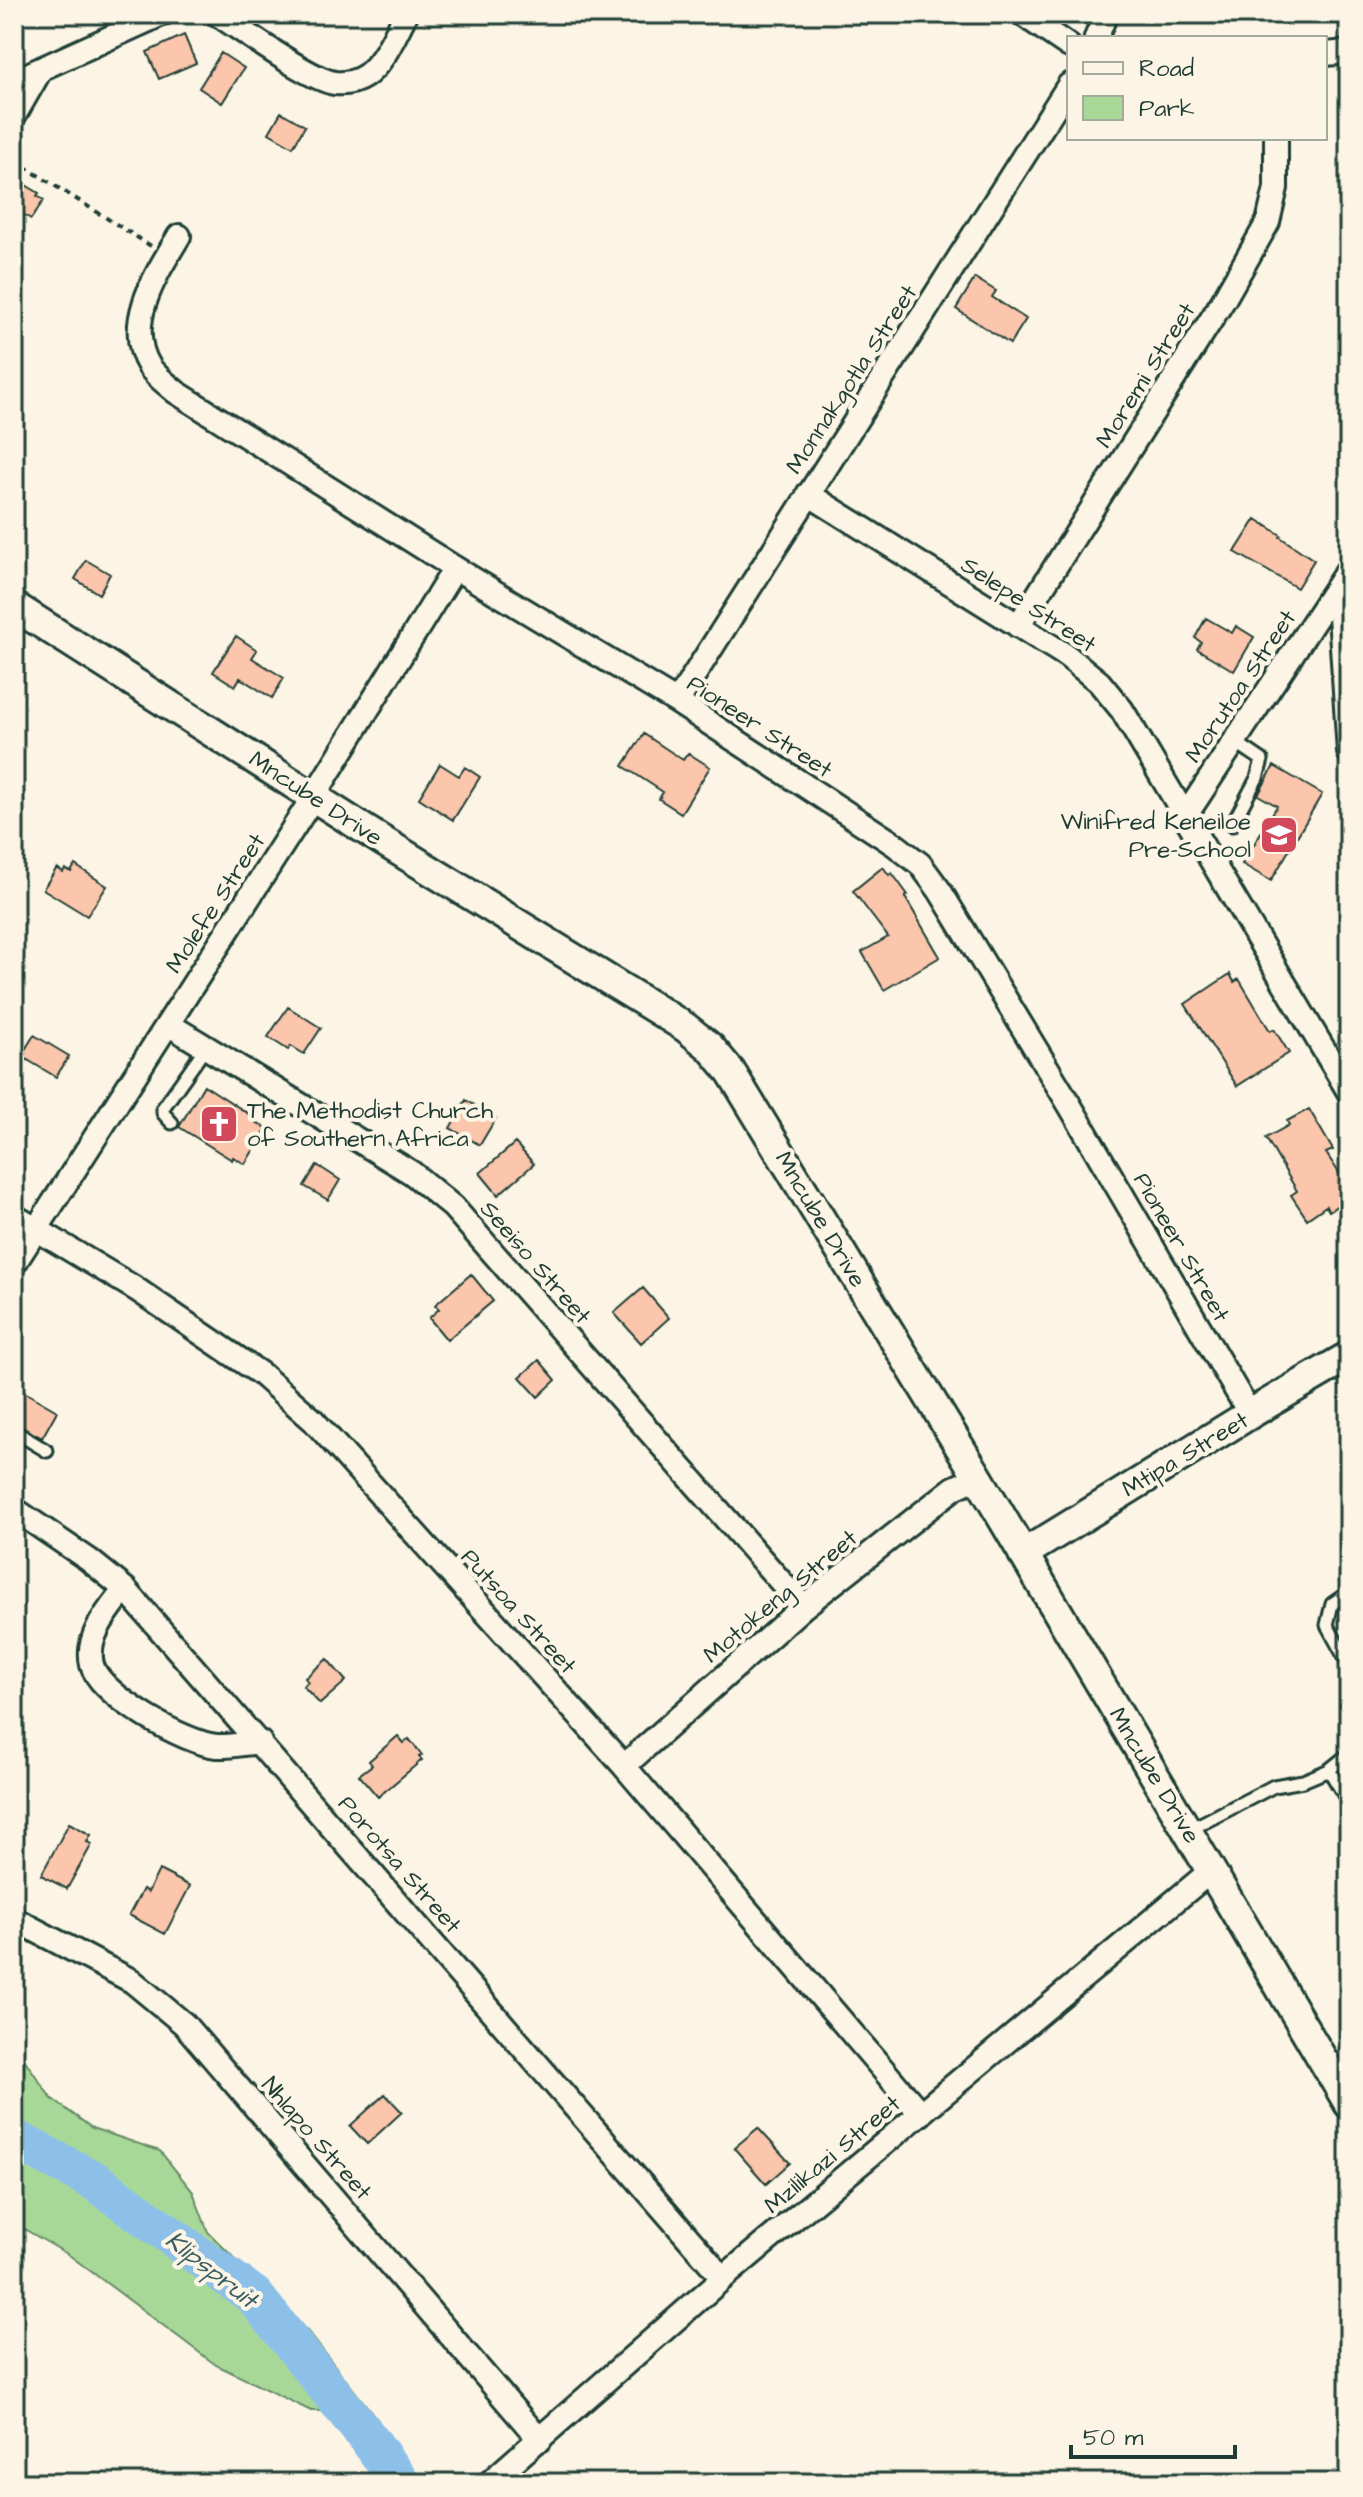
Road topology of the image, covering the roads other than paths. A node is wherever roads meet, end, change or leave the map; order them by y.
1 (162, 14) edge
2 (217, 14) edge
3 (406, 14) edge
4 (1022, 14) edge
5 (1106, 14) edge
6 (1097, 36) edge
7 (1067, 45) edge
8 (1349, 52) edge
9 (1327, 54) edge
10 (41, 69) junction
11 (14, 81) edge
12 (1067, 88) edge
13 (14, 116) edge
14 (1276, 140) edge
15 (179, 236) dead end
16 (808, 494) junction
17 (455, 568) junction
18 (1344, 576) edge
19 (14, 606) edge
20 (1018, 626) junction
21 (677, 702) junction
22 (1234, 741) junction
23 (1349, 752) edge
24 (314, 796) junction
25 (1186, 815) junction
26 (1232, 825) dead end
27 (168, 1024) junction
28 (206, 1047) junction
29 (1349, 1092) edge
30 (172, 1123) dead end
31 (14, 1216) edge
32 (35, 1230) junction
33 (14, 1264) edge
34 (1349, 1356) edge
35 (1250, 1414) junction
36 (14, 1431) edge
37 (47, 1451) dead end
38 (978, 1477) junction
39 (14, 1509) edge
40 (1023, 1554) junction
41 (125, 1589) junction
42 (1349, 1592) edge
43 (803, 1607) junction
44 (1349, 1665) edge
45 (260, 1742) junction
46 (1349, 1754) edge
47 (624, 1766) junction
48 (1329, 1770) junction
49 (1349, 1803) edge
50 (1188, 1830) junction
51 (1212, 1870) junction
52 (14, 1919) edge
53 (1349, 2104) edge
54 (921, 2114) junction
55 (723, 2278) junction
56 (540, 2440) junction
57 (489, 2483) edge

1 - 10 street
2 - 3 street
4 - 7 street
5 - 6 street
8 - 9 street
10 - 11 street
10 - 13 street
12 - 16 street, Monnakgotla Street
14 - 20 street, Moremi Street
15 - 17 street, Pioneer Street
16 - 20 street, Selepe Street
16 - 21 street, Monnakgotla Street
17 - 21 street, Pioneer Street
17 - 24 street, Molefe Street
18 - 22 street, Morutoa Street
18 - 23 street, Morutoa Street
19 - 24 street, Mncube Drive
20 - 25 street, Selepe Street
21 - 35 street, Pioneer Street
22 - 25 street, Morutoa Street
22 - 26 lane
24 - 27 street, Molefe Street
24 - 38 street, Mncube Drive
25 - 29 street, Selepe Street
27 - 28 street, Seeiso Street
27 - 32 street, Molefe Street
28 - 30 lane
28 - 43 street, Seeiso Street
31 - 32 street, Putsoa Street
32 - 33 street, Molefe Street
32 - 47 street, Putsoa Street
34 - 35 street, Mtipa Street
35 - 40 street, Mtipa Street
36 - 37 lane
38 - 40 street, Mncube Drive
38 - 43 street, Motokeng Street
39 - 41 street, Porotsa Street
40 - 50 street, Mncube Drive
41 - 45 street, Porotsa Street
41 - 45 street
42 - 44 lane
43 - 47 street, Motokeng Street
45 - 55 street, Porotsa Street
46 - 48 lane
47 - 54 street, Putsoa Street
48 - 49 lane
48 - 50 lane
50 - 51 street, Mncube Drive
51 - 53 street, Mncube Drive
51 - 54 street, Mzilikazi Street
52 - 56 street, Nhlapo Street
54 - 55 street, Mzilikazi Street
55 - 56 street, Mzilikazi Street
56 - 57 street, Mzilikazi Street

